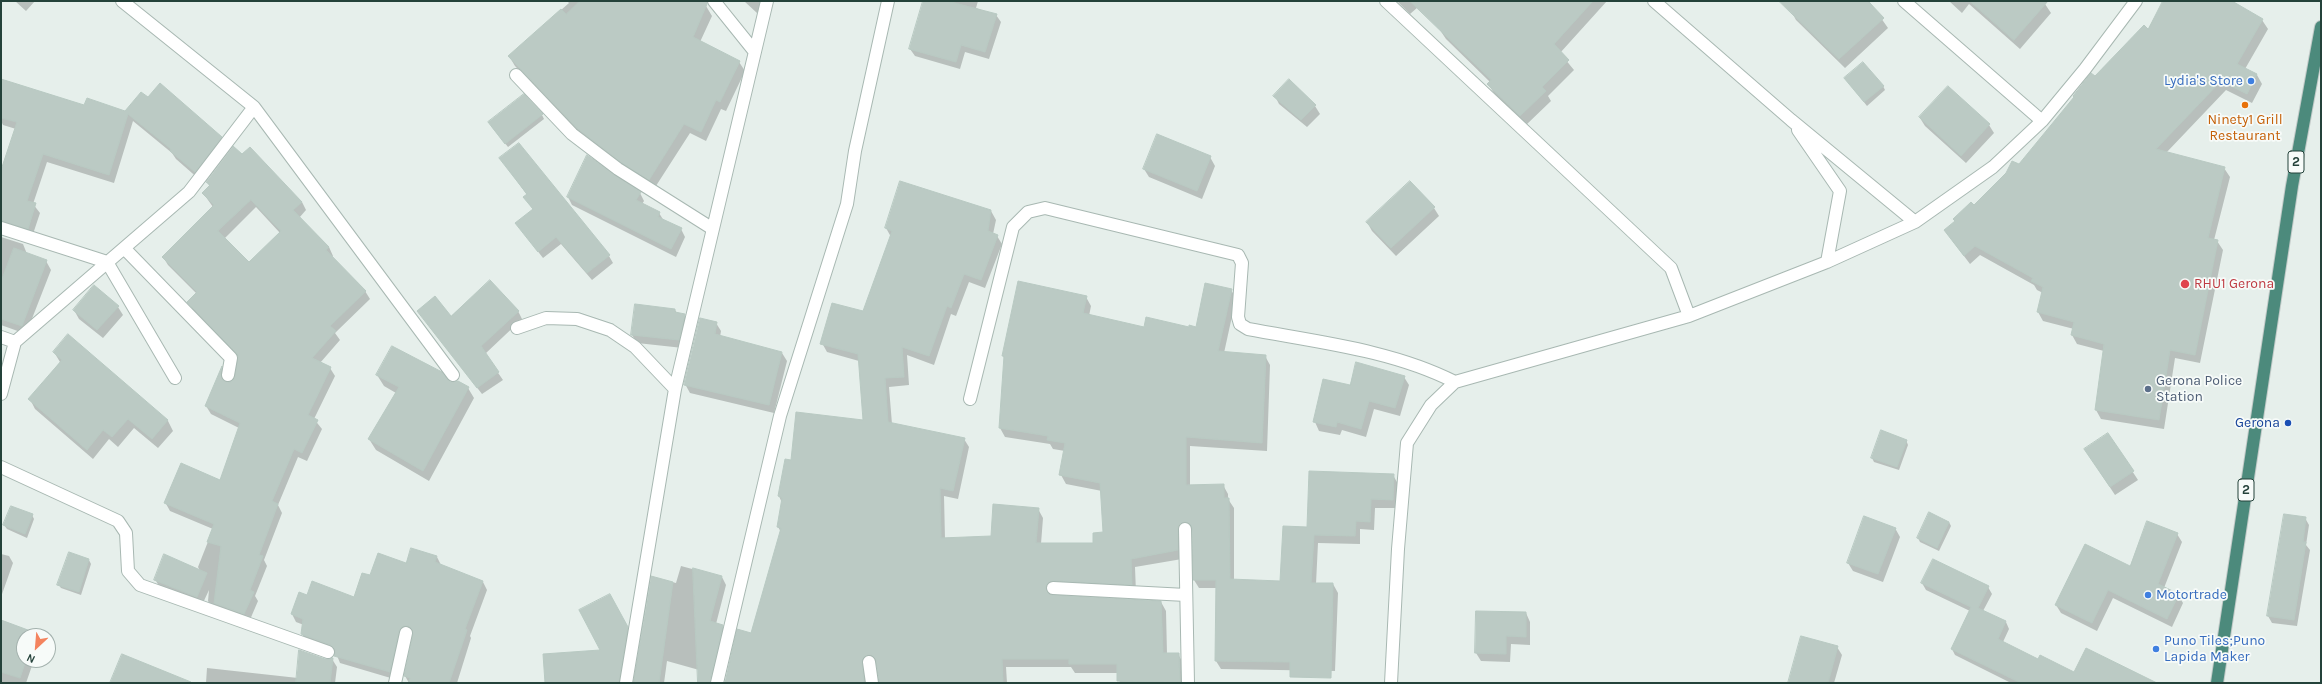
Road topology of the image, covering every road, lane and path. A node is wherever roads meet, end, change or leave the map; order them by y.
1 (122, 1) edge
2 (714, 1) edge
3 (767, 1) edge
4 (888, 1) edge
5 (1386, 1) edge
6 (1654, 1) edge
7 (1904, 1) edge
8 (2136, 1) edge
9 (2321, 27) edge
10 (755, 52) junction
11 (516, 75) dead end
12 (254, 107) junction
13 (1792, 120) junction
14 (2042, 121) junction
15 (1916, 222) junction
16 (1, 228) edge
17 (713, 229) junction
18 (124, 248) junction
19 (107, 262) junction
20 (1827, 262) junction
21 (1689, 316) junction
22 (517, 328) dead end
23 (1, 338) edge
24 (15, 342) junction
25 (228, 375) dead end
26 (454, 375) dead end
27 (175, 378) dead end
28 (1455, 382) junction
29 (675, 389) junction
30 (1, 394) edge
31 (970, 400) dead end
32 (1, 467) edge
33 (1185, 529) dead end
34 (1053, 588) dead end
35 (1186, 595) junction
36 (406, 633) dead end
37 (328, 652) dead end
38 (869, 662) dead end
39 (395, 683) edge
40 (626, 683) edge
41 (717, 683) edge
42 (872, 683) edge
43 (1188, 683) edge
44 (1391, 683) edge
45 (2217, 683) edge

1 - 12 street
2 - 10 street
3 - 10 street
4 - 41 street
5 - 21 street
6 - 13 street
7 - 14 street
8 - 14 street
9 - 45 highway, 2
10 - 17 street
11 - 17 street
12 - 18 street
12 - 26 street
13 - 15 street
13 - 20 street
14 - 15 street
15 - 20 street
16 - 19 street
17 - 29 street
18 - 19 street
18 - 25 street
19 - 24 street
19 - 27 street
20 - 21 street
21 - 28 street
22 - 29 street
23 - 24 street
24 - 30 street
28 - 31 street
28 - 44 street
29 - 40 street
32 - 37 street
33 - 35 street
34 - 35 street
35 - 43 street
36 - 39 street
38 - 42 street

